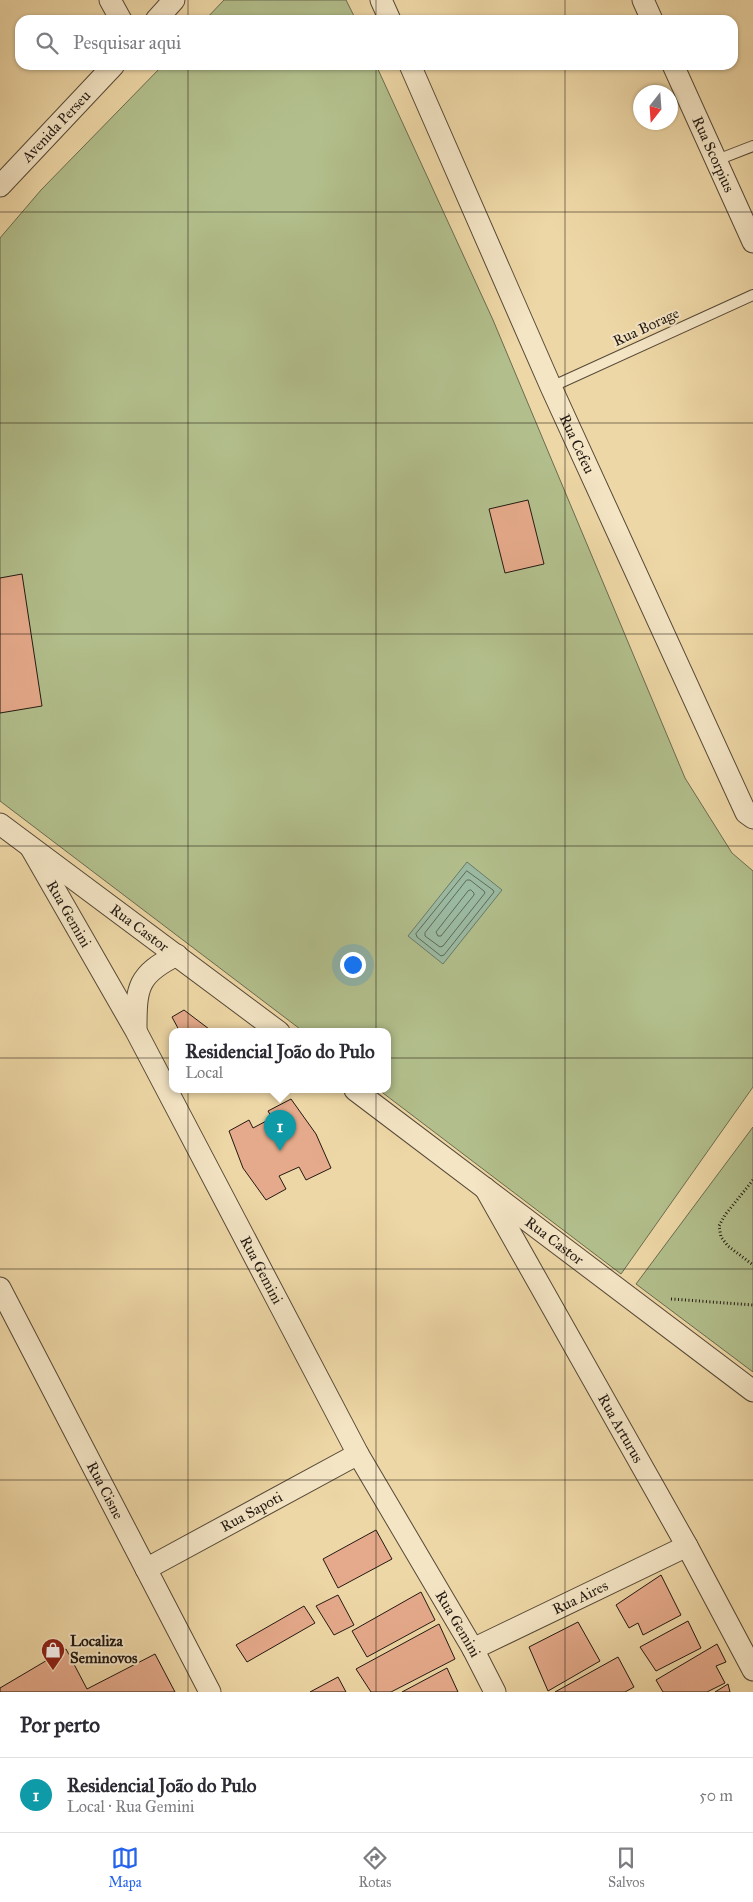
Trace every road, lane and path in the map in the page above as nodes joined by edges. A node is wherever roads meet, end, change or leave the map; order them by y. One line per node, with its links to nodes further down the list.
1 (110, 0): 5 (street)
2 (174, 0): 6 (street)
3 (381, 0): 7 (street)
4 (643, 0): 8 (street)
5 (118, 15)
6 (160, 15)
7 (388, 15)
8 (650, 15)
9 (109, 70): 14 (street, Avenida Perseu)
10 (412, 70): 17 (street, Rua Cefeu)
11 (675, 70): 13 (street, Rua Scorpius)
12 (753, 146): 13 (lane)
13 (717, 160): 15 (street, Rua Scorpius)
14 (0, 186)
15 (753, 242)
16 (753, 295): 17 (lane, Rua Borage)
17 (550, 387): 18 (street, Rua Cefeu)
18 (751, 813)
19 (0, 824): 20 (street, Rua Castor)
20 (32, 848): 21 (street, Rua Castor); 23 (street, Rua Gemini)
21 (177, 955): 22 (street, Rua Castor); 23 (street)
22 (274, 1028)
23 (136, 1031): 32 (street, Rua Gemini)
24 (359, 1093): 26 (street, Rua Castor)
25 (753, 1180): 27 (path)
26 (485, 1188): 31 (street, Rua Castor); 33 (street, Rua Arturus)
27 (753, 1265)
28 (0, 1288): 34 (street, Rua Cisne)
29 (665, 1298): 30 (path)
30 (753, 1305)
31 (753, 1391)
32 (358, 1454): 34 (street, Rua Sapoti); 35 (street, Rua Gemini)
33 (687, 1546): 35 (street, Rua Aires); 36 (street, Rua Arturus)
34 (146, 1569): 37 (street, Rua Cisne)
35 (472, 1649): 38 (street, Rua Gemini)
36 (753, 1670)
37 (210, 1692)
38 (496, 1692)

